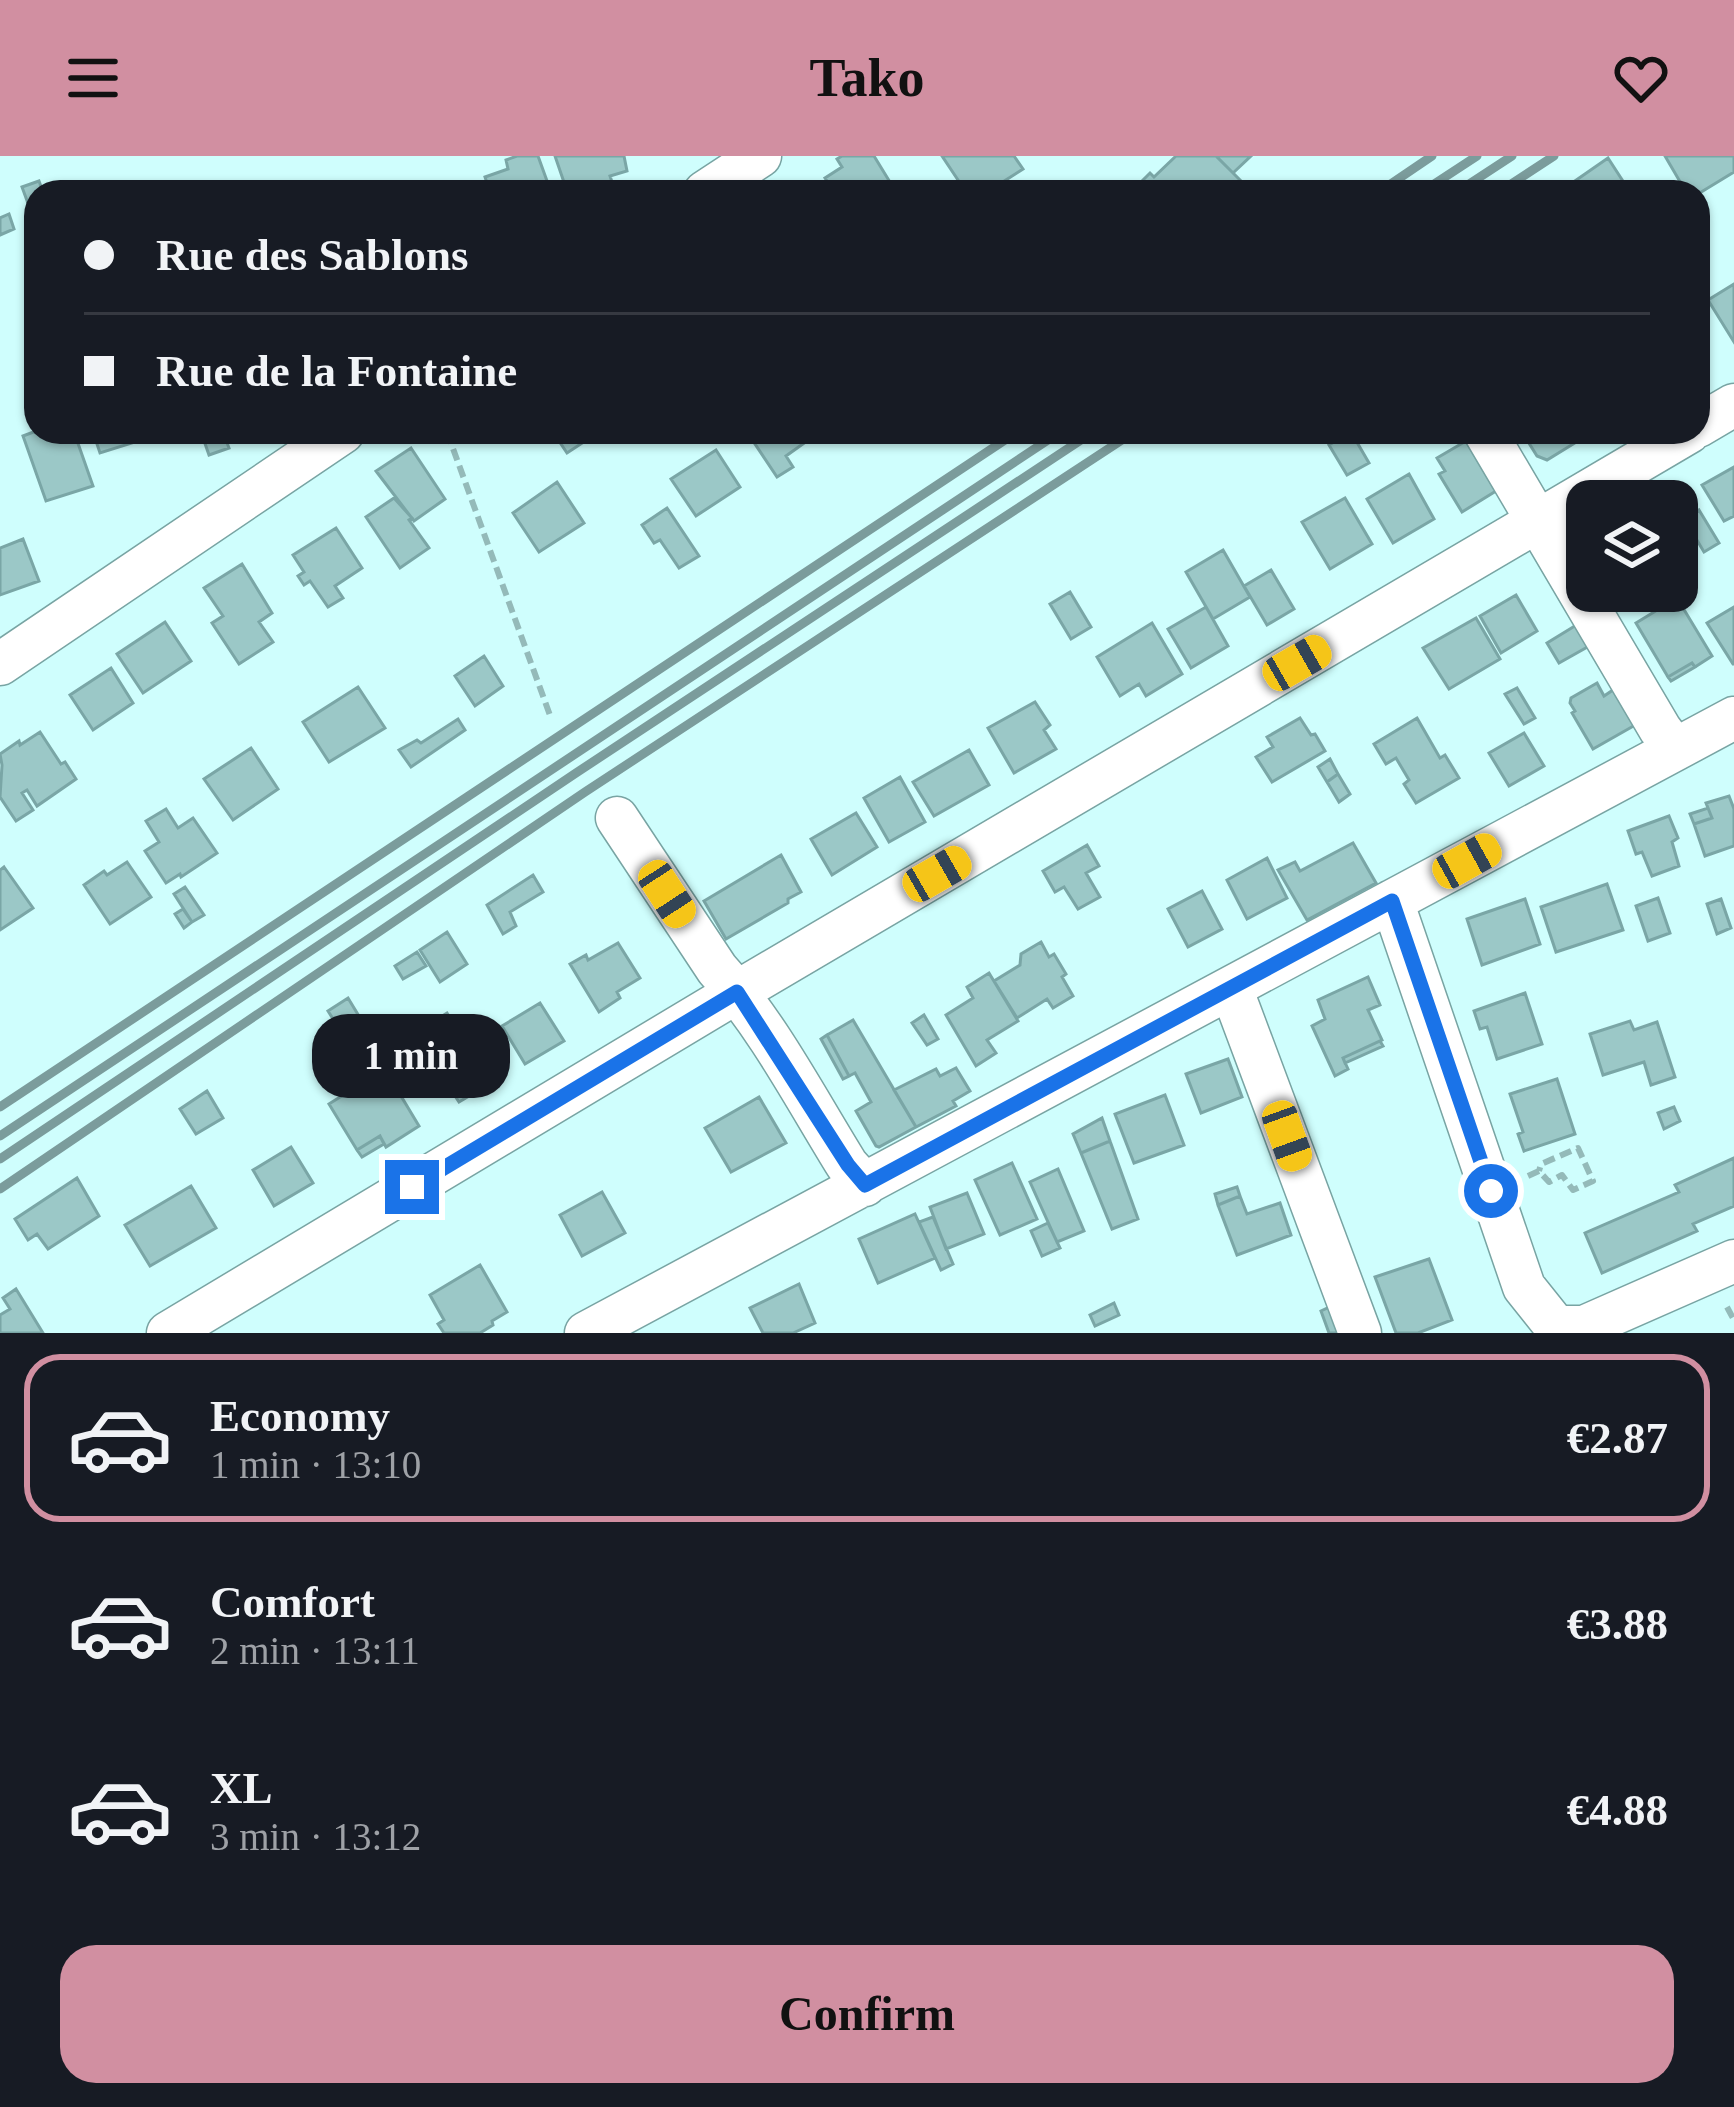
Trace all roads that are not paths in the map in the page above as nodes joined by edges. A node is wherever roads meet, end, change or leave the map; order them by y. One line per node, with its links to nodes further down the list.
1 (760, 156): 2 (street)
2 (723, 180)
3 (326, 444): 7 (street)
4 (1492, 444): 6 (street)
5 (1669, 444): 6 (street)
6 (1536, 523): 9 (street); 13 (street)
7 (0, 664)
8 (1734, 718): 9 (street)
9 (1675, 749): 11 (street)
10 (617, 818): 13 (street)
11 (1392, 901): 12 (street); 15 (street)
12 (1232, 988): 14 (street); 19 (street)
13 (737, 992): 14 (street); 17 (street)
14 (865, 1185): 16 (street)
15 (1734, 1261)
16 (639, 1321): 18 (street)
17 (168, 1333)
18 (586, 1333)
19 (1360, 1333)

